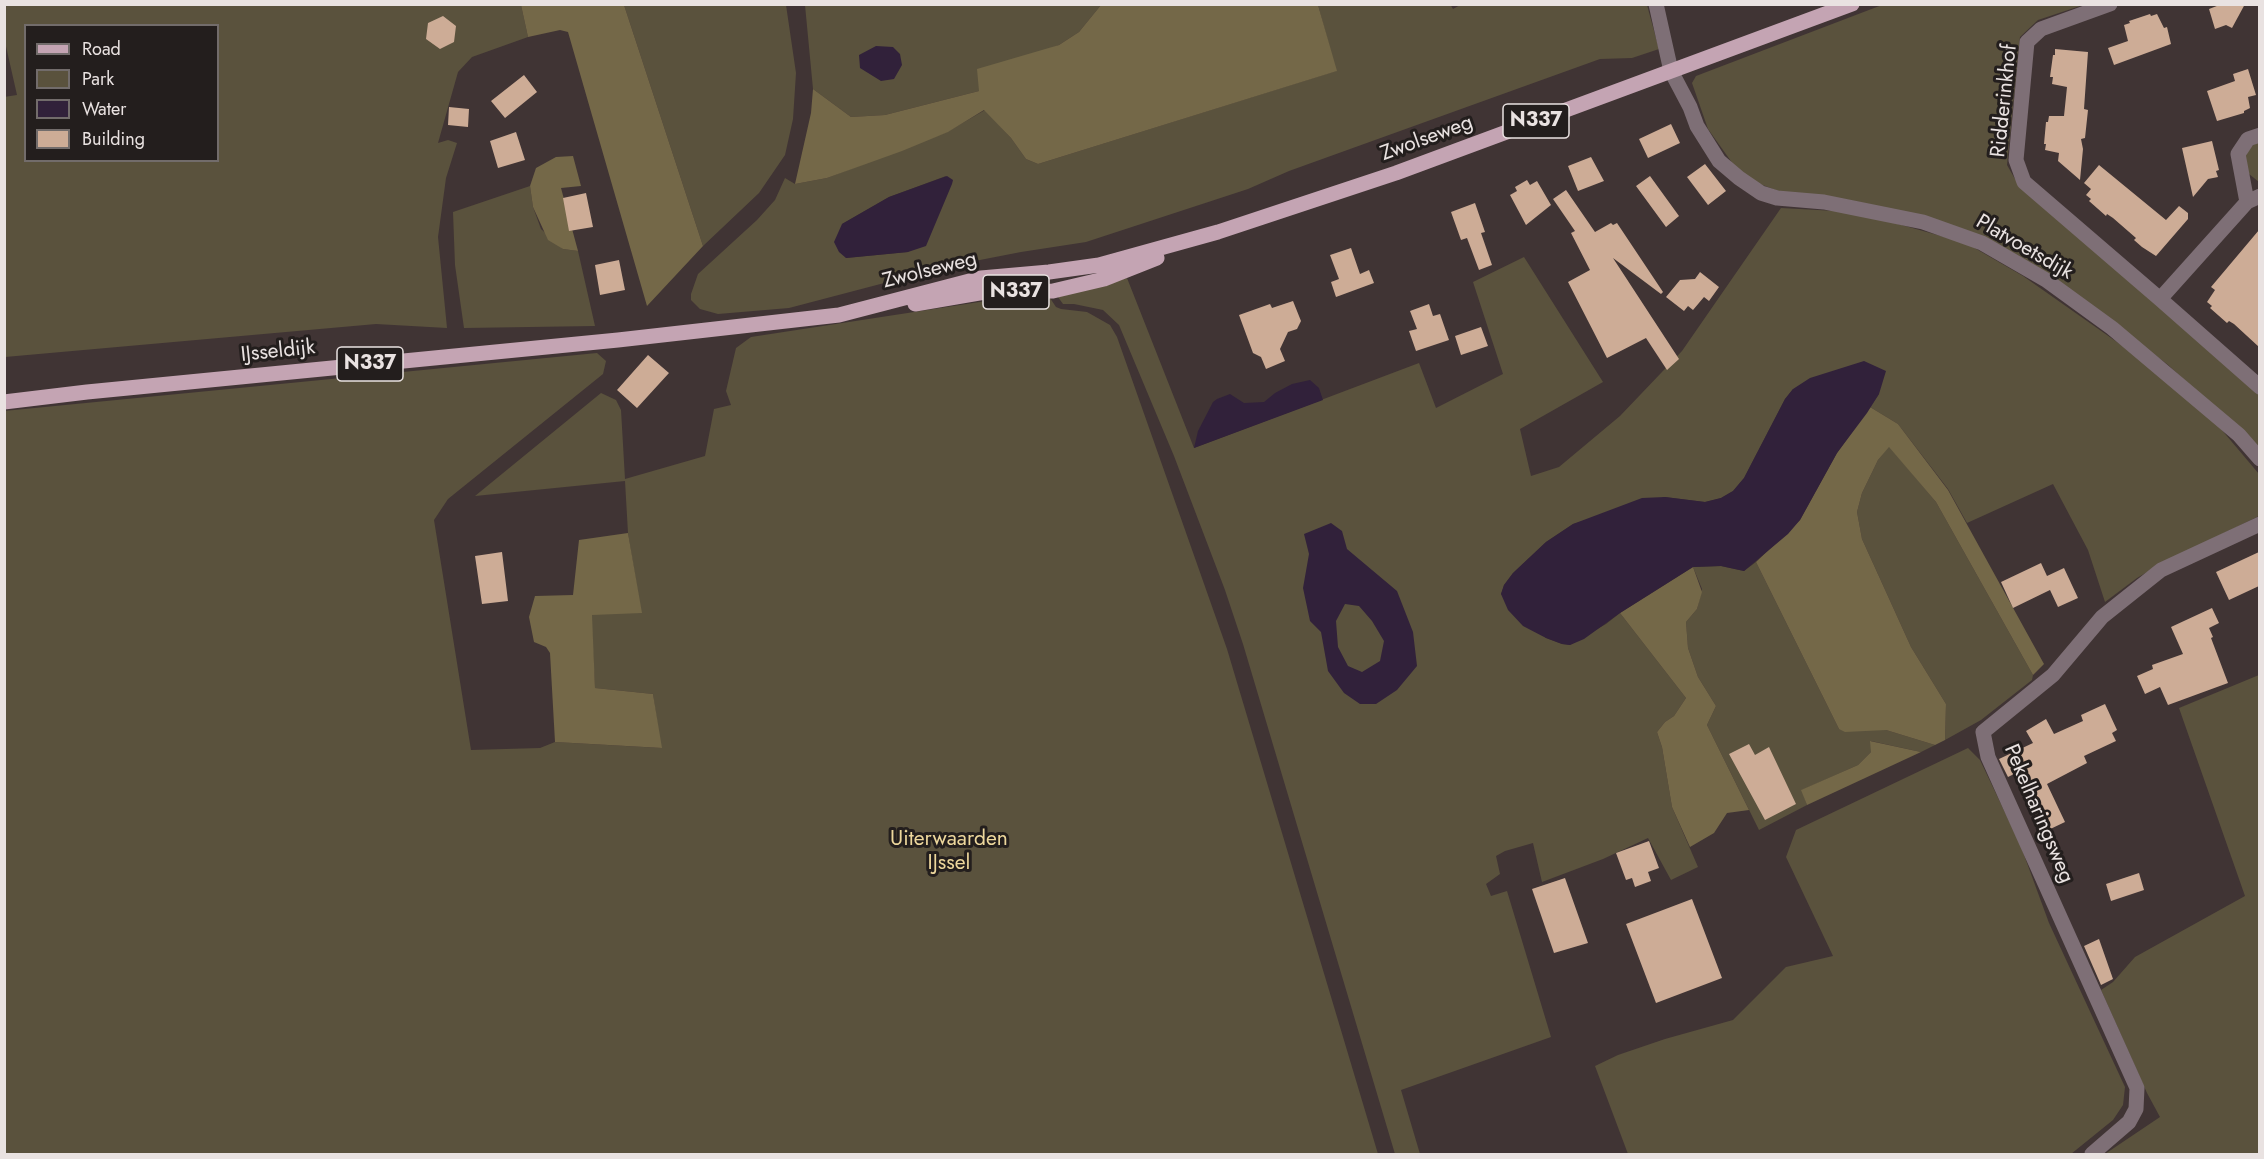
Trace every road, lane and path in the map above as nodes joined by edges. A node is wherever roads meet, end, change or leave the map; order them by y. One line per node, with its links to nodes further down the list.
1 (1656, 4): 4 (street, Platvoetsdijk)
2 (2110, 4): 7 (street, Ridderinkhof)
3 (1846, 5): 4 (main road, Zwolseweg / N337)
4 (1671, 70): 8 (main road, Zwolseweg / N337); 11 (street, Platvoetsdijk)
5 (2259, 135): 6 (street)
6 (2253, 199): 7 (street)
7 (2160, 298): 9 (street, Ridderinkhof)
8 (735, 327): 10 (main road, IJsseldijk / N337)
9 (2259, 387)
10 (4, 402)
11 (2259, 459)
12 (2259, 524): 13 (street, Pekelharingsweg)
13 (2092, 1155)

